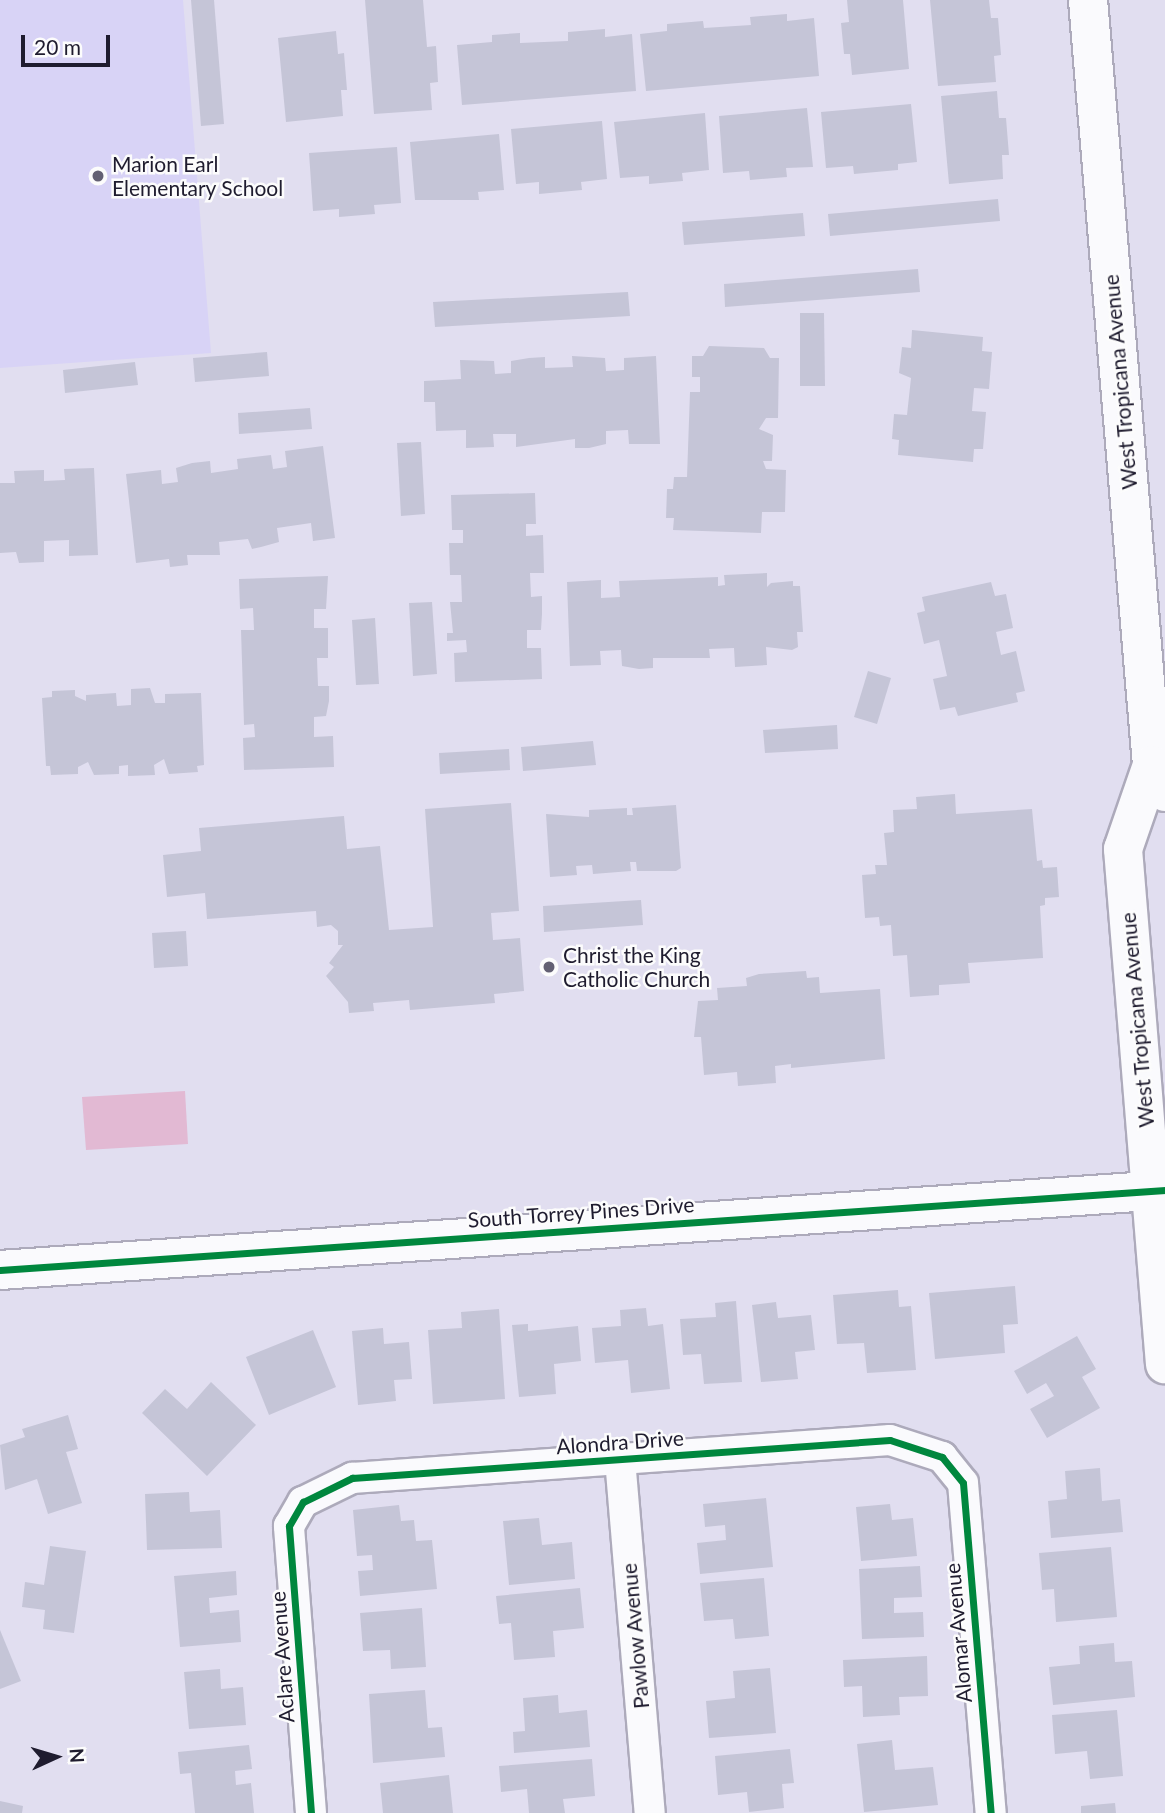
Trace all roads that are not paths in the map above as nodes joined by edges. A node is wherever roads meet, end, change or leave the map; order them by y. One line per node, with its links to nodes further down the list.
1 (1088, 0): 2 (main road, West Tropicana Avenue)
2 (1159, 778): 3 (main road, West Tropicana Avenue)
3 (1158, 1190): 4 (main road, South Torrey Pines Drive); 5 (main road, West Tropicana Avenue)
4 (0, 1270)
5 (1165, 1364)
6 (942, 1457): 7 (street, Alondra Drive); 11 (street, Alomar Avenue)
7 (620, 1460): 8 (street, Alondra Drive); 10 (street, Pawlow Avenue)
8 (303, 1502): 9 (street, Aclare Avenue)
9 (311, 1813)
10 (650, 1813)
11 (990, 1813)

